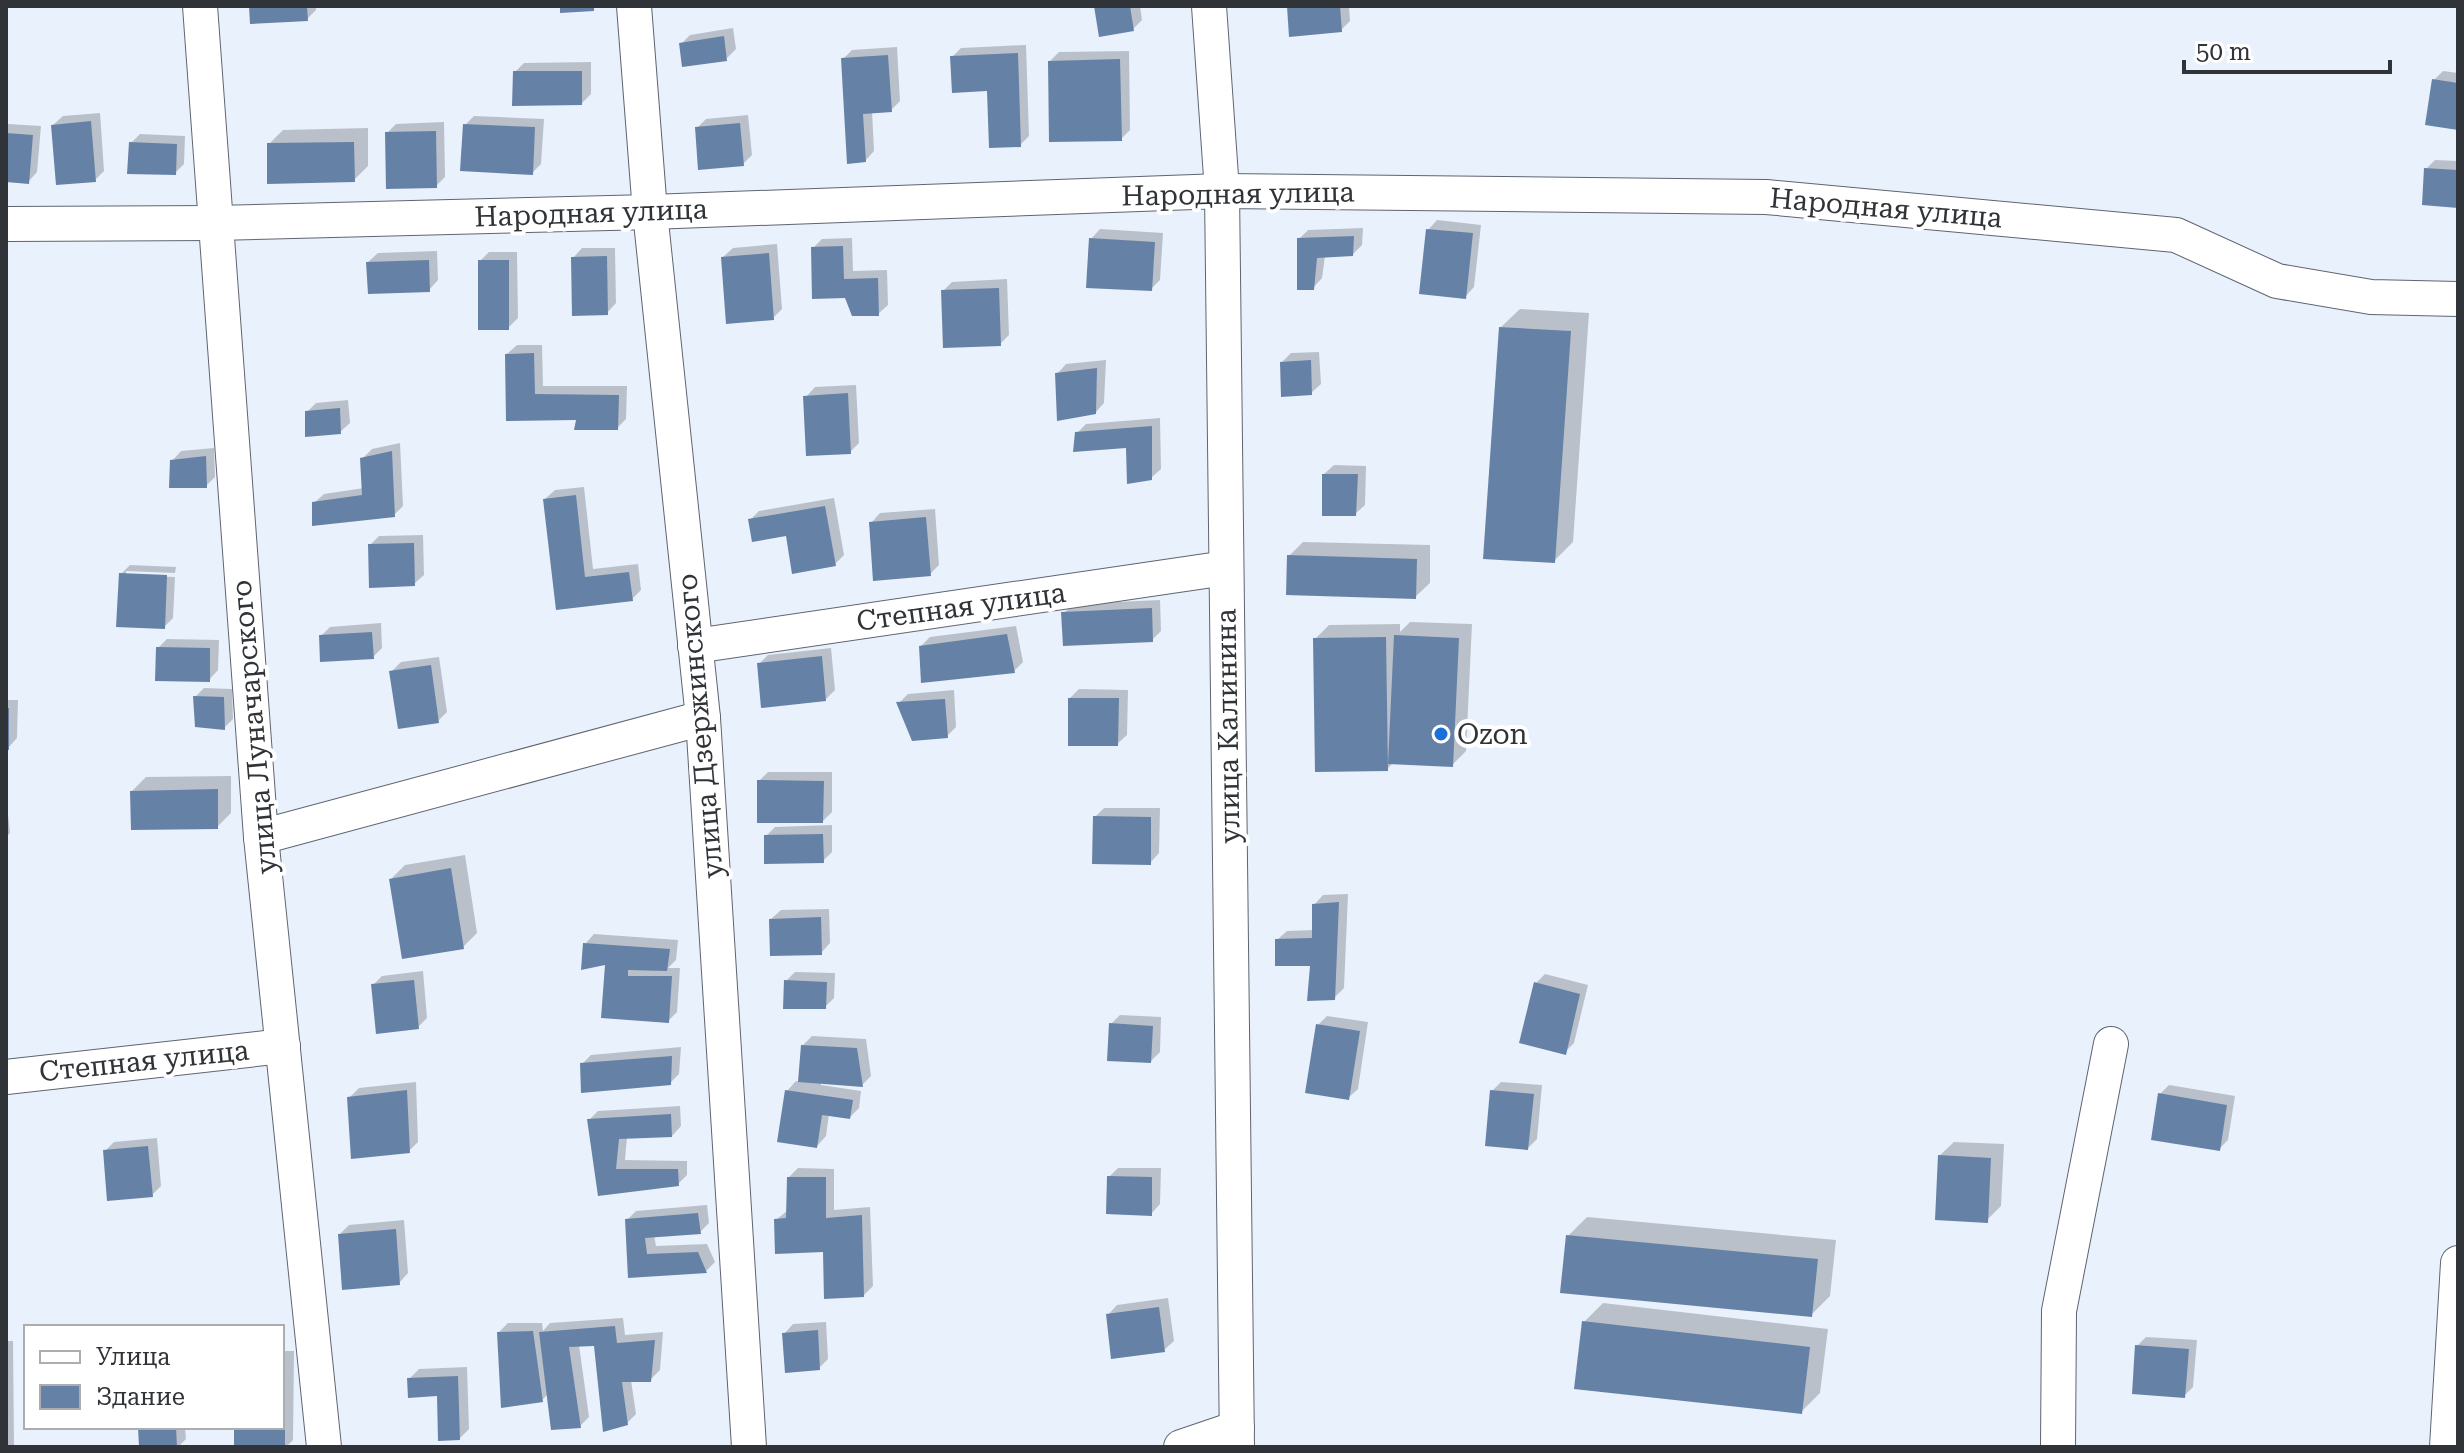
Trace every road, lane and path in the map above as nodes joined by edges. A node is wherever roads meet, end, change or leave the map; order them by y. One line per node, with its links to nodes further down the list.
1 (200, 6): 6 (street, улица Луначарского)
2 (634, 6): 5 (street, улица Дзержинского)
3 (1209, 6): 4 (street, улица Калинина)
4 (1222, 191): 5 (street, Народная улица); 8 (street, Народная улица); 9 (street, улица Калинина)
5 (650, 212): 6 (street, Народная улица); 10 (street, улица Дзержинского)
6 (216, 223): 7 (street, Народная улица); 12 (street, улица Луначарского)
7 (6, 224)
8 (2458, 299)
9 (1226, 568): 10 (street, Степная улица); 17 (street, улица Калинина)
10 (695, 646): 11 (street, улица Дзержинского)
11 (703, 718): 12 (street); 19 (street, улица Дзержинского)
12 (261, 837): 14 (street, улица Луначарского)
13 (2111, 1044): 21 (street)
14 (283, 1046): 15 (street, Степная улица); 18 (street, улица Луначарского)
15 (6, 1077)
16 (2458, 1263): 22 (street)
17 (1237, 1438): 20 (street)
18 (324, 1447)
19 (749, 1447)
20 (1181, 1447)
21 (2058, 1447)
22 (2447, 1447)

